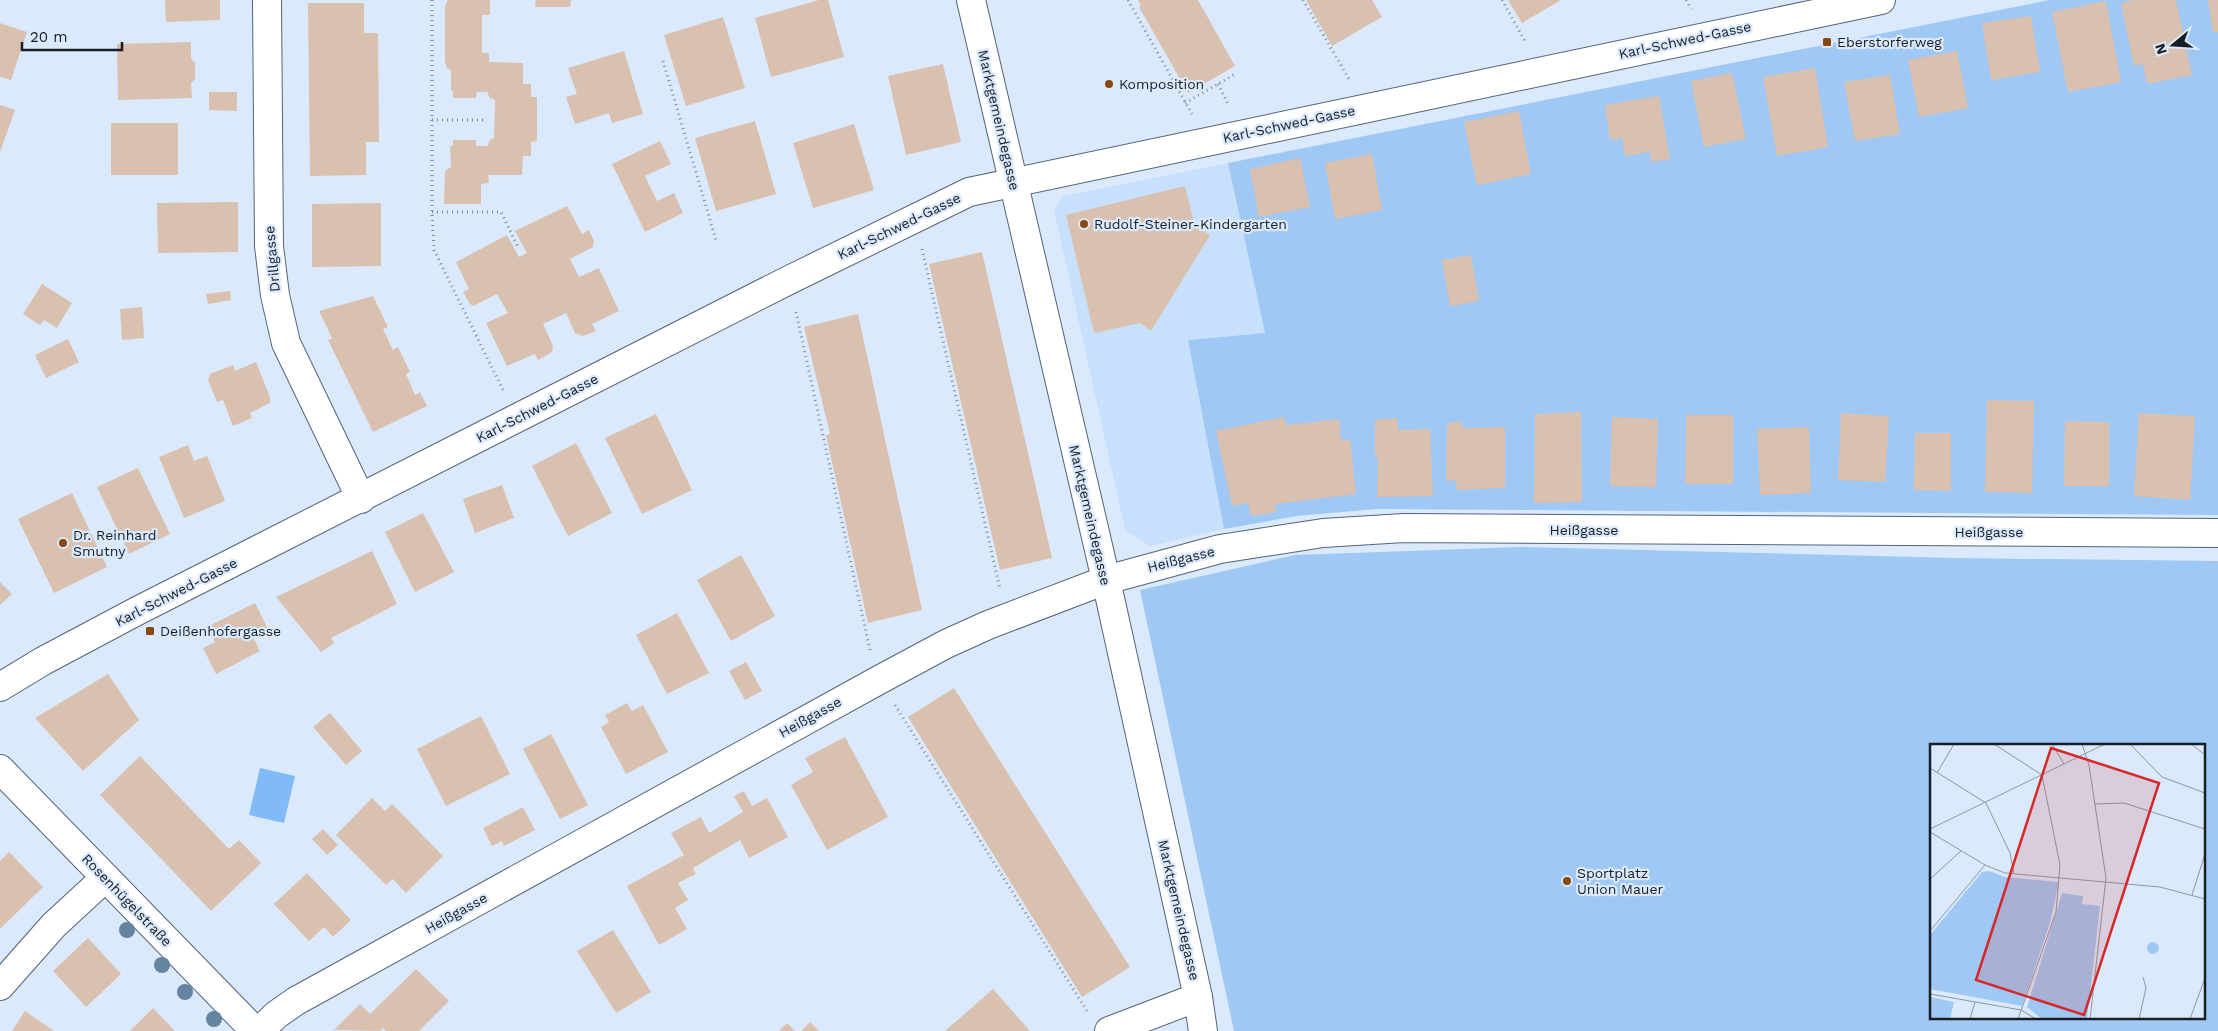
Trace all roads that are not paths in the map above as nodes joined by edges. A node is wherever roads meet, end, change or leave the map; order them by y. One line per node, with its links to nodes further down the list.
1 (267, 0): 5 (street, Drillgasse)
2 (971, 0): 4 (street, Marktgemeindegasse)
3 (1881, 0): 4 (street, Karl-Schwed-Gasse)
4 (1012, 182): 5 (street, Karl-Schwed-Gasse); 7 (street, Marktgemeindegasse)
5 (361, 499): 8 (street, Karl-Schwed-Gasse)
6 (2218, 533): 7 (street, Heißgasse)
7 (1106, 580): 12 (street, Marktgemeindegasse); 15 (street, Heißgasse)
8 (0, 687)
9 (0, 769): 10 (street, Rosenhügelstraße)
10 (105, 878): 11 (street); 14 (street, Rosenhügelstraße)
11 (0, 986)
12 (1198, 997): 13 (street); 16 (street, Marktgemeindegasse)
13 (1099, 1023)
14 (255, 1031)
15 (260, 1031)
16 (1202, 1031)

